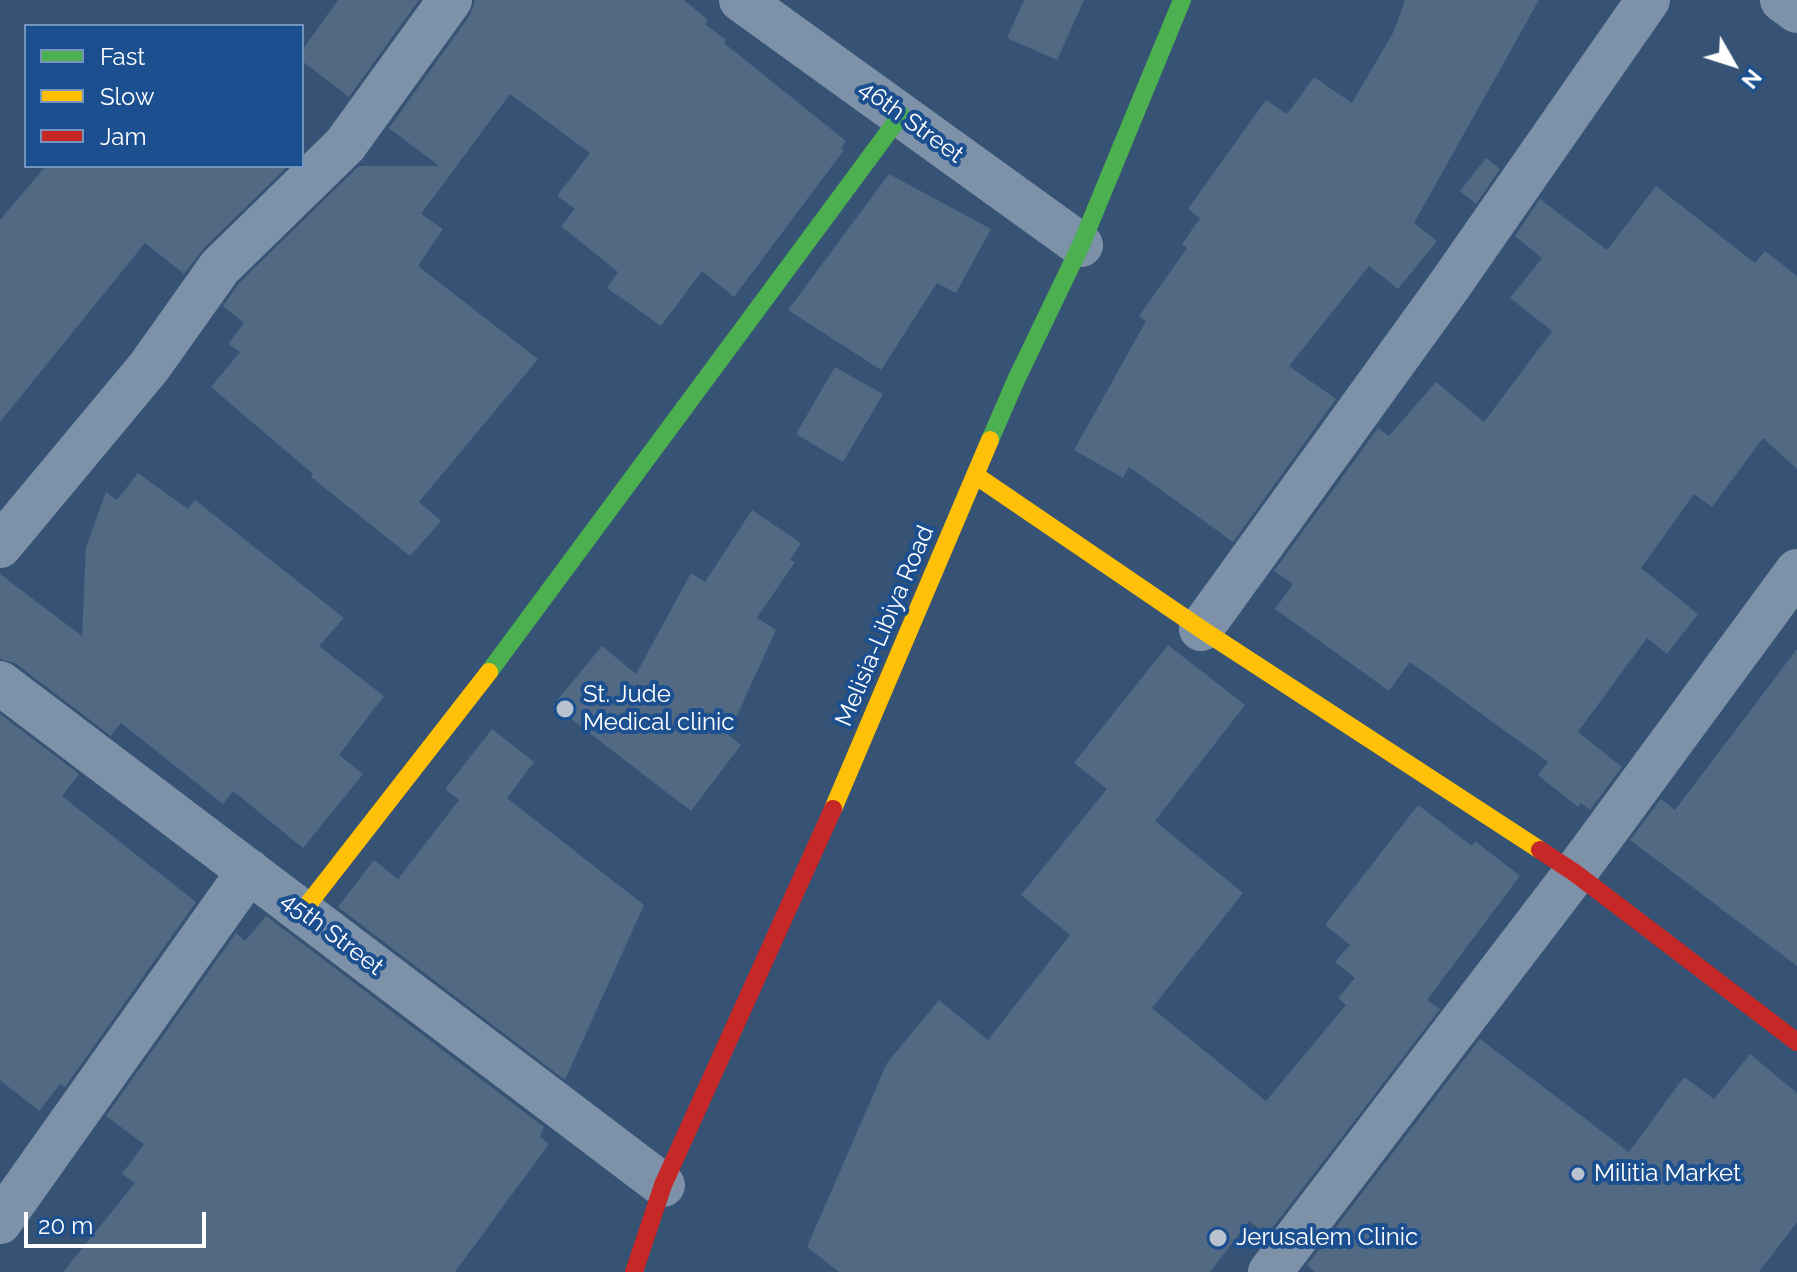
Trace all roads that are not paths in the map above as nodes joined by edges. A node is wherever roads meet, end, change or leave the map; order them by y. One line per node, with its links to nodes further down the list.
1 (450, 0): 10 (street)
2 (741, 0): 7 (street, 46th Street)
3 (1182, 0): 8 (street, Melisia-Libiya Road)
4 (1648, 0): 12 (street)
5 (1782, 0): 6 (street)
6 (1797, 11)
7 (901, 115): 8 (street, 46th Street); 16 (street)
8 (1081, 245): 9 (street, Melisia-Libiya Road)
9 (975, 475): 12 (street); 18 (street, Melisia-Libiya Road)
10 (0, 546)
11 (1797, 571): 15 (street)
12 (1201, 629): 15 (street)
13 (0, 683): 14 (street, 45th Street)
14 (249, 871): 16 (street, 45th Street); 19 (street)
15 (1575, 873): 17 (street); 21 (street)
16 (302, 912): 18 (street, 45th Street)
17 (1797, 1042)
18 (663, 1185): 20 (street, Melisia-Libiya Road)
19 (0, 1222)
20 (634, 1272)
21 (1270, 1272)

